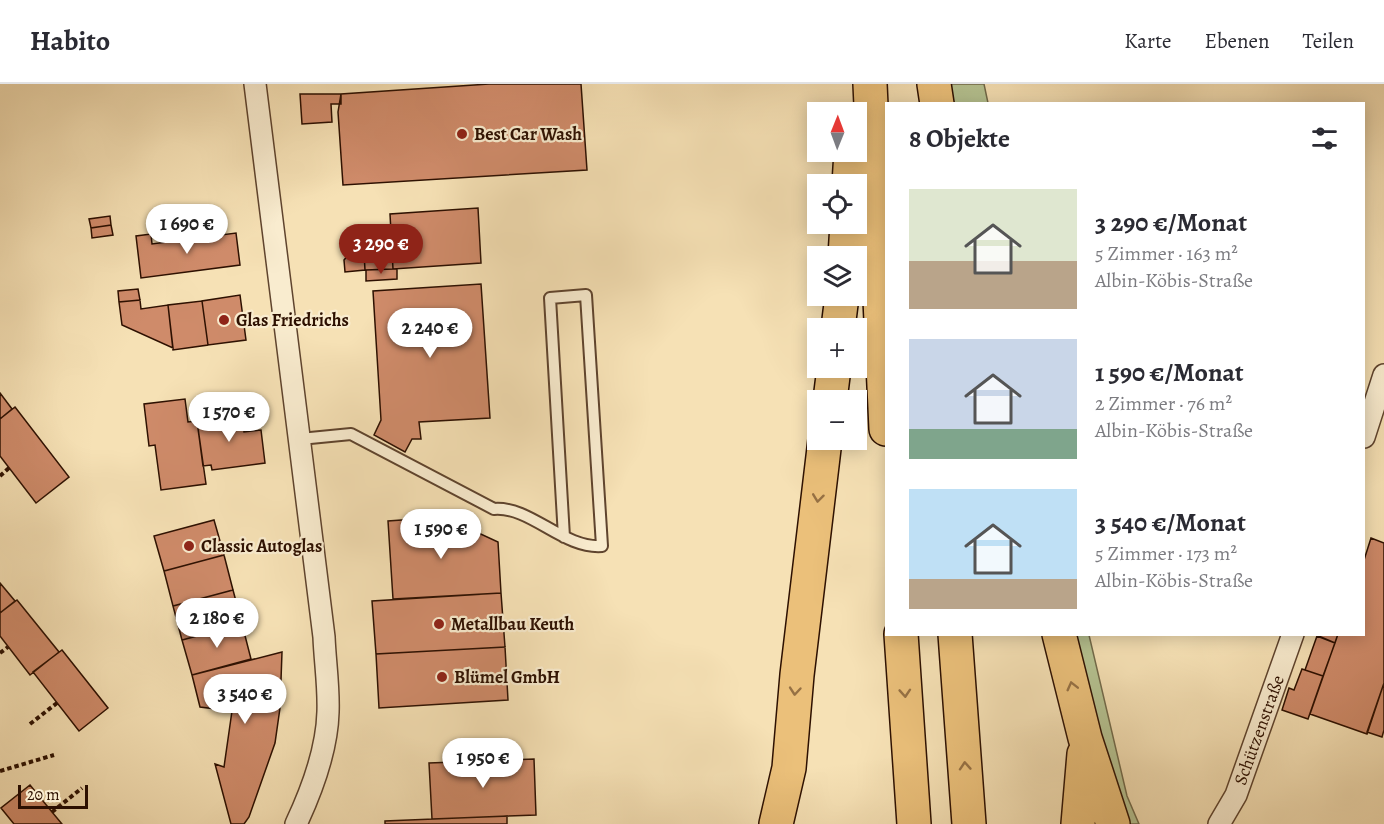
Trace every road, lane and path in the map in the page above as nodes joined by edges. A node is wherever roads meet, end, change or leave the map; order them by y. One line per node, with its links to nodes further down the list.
1 (255, 84): 12 (street)
2 (862, 84): 6 (highway)
3 (870, 84): 10 (highway)
4 (919, 84): 7 (highway)
5 (934, 84): 8 (highway)
6 (858, 102)
7 (920, 102)
8 (937, 102)
9 (1384, 375): 11 (street)
10 (885, 407)
11 (1365, 434)
12 (300, 439): 16 (lane); 31 (street)
13 (824, 450): 27 (highway, one-way to 27)
14 (9, 468): 15 (path)
15 (0, 476)
16 (564, 537): 16 (lane)
17 (901, 636): 34 (highway, one-way to 34)
18 (955, 636): 35 (highway, one-way to 18)
19 (1060, 636): 25 (highway, one-way to 19)
20 (1292, 636): 38 (street, Schützenstraße)
21 (8, 647): 22 (path)
22 (0, 654)
23 (57, 703): 24 (path)
24 (30, 724)
25 (1085, 738): 36 (highway); 37 (highway)
26 (54, 755): 28 (path)
27 (789, 768): 32 (highway); 33 (highway)
28 (0, 771)
29 (81, 788): 30 (path)
30 (52, 812)
31 (296, 824)
32 (776, 824)
33 (795, 824)
34 (914, 824)
35 (969, 824)
36 (1078, 824)
37 (1113, 824)
38 (1220, 824)

